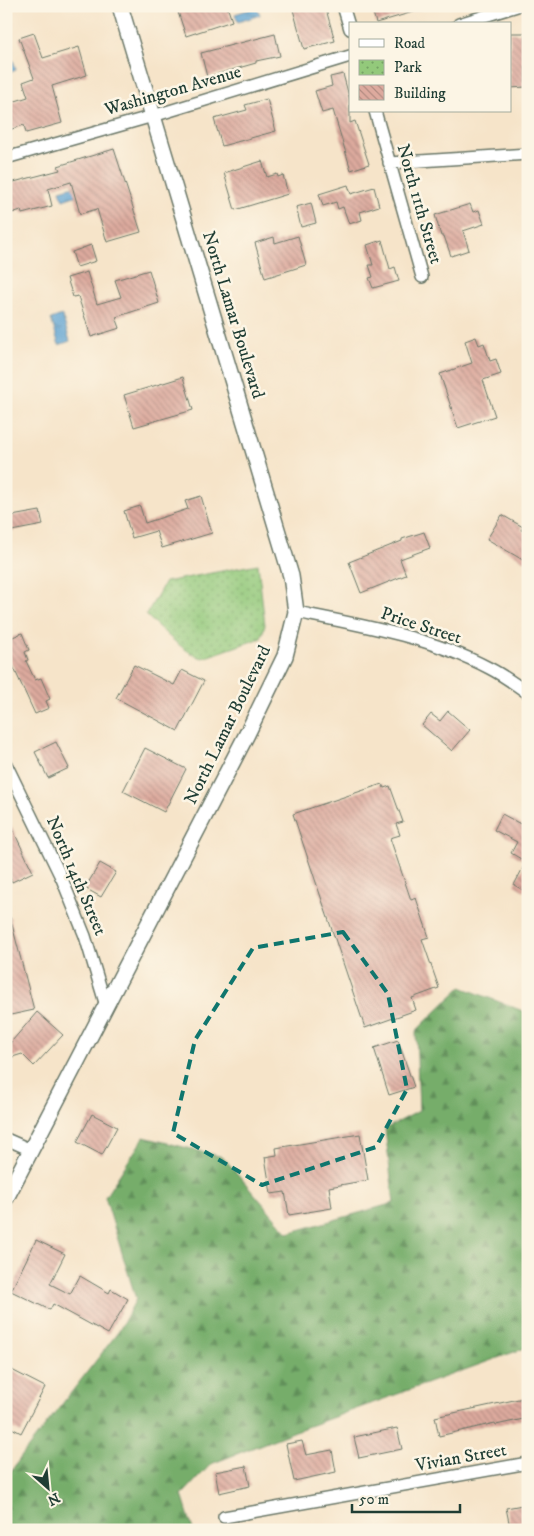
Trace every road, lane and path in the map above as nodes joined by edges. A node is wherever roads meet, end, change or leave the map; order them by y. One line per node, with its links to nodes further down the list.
1 (120, 6): 8 (street, North Lamar Boulevard)
2 (343, 6): 5 (street)
3 (517, 6): 4 (street)
4 (465, 22)
5 (349, 26)
6 (349, 56): 8 (street, Washington Avenue)
7 (374, 112): 11 (street, North 11th Street)
8 (153, 116): 10 (street, Washington Avenue); 13 (street, North Lamar Boulevard)
9 (528, 154): 11 (street)
10 (6, 158)
11 (389, 164): 12 (street, North 11th Street)
12 (422, 277)
13 (296, 612): 14 (street, Price Street); 16 (street, North Lamar Boulevard)
14 (528, 693)
15 (6, 764): 16 (street, North 14th Street)
16 (106, 1006): 18 (street, North Lamar Boulevard)
17 (6, 1140): 18 (street)
18 (31, 1150): 19 (street, North Lamar Boulevard)
19 (6, 1198)
20 (528, 1464): 21 (street, Vivian Street)
21 (224, 1517)

